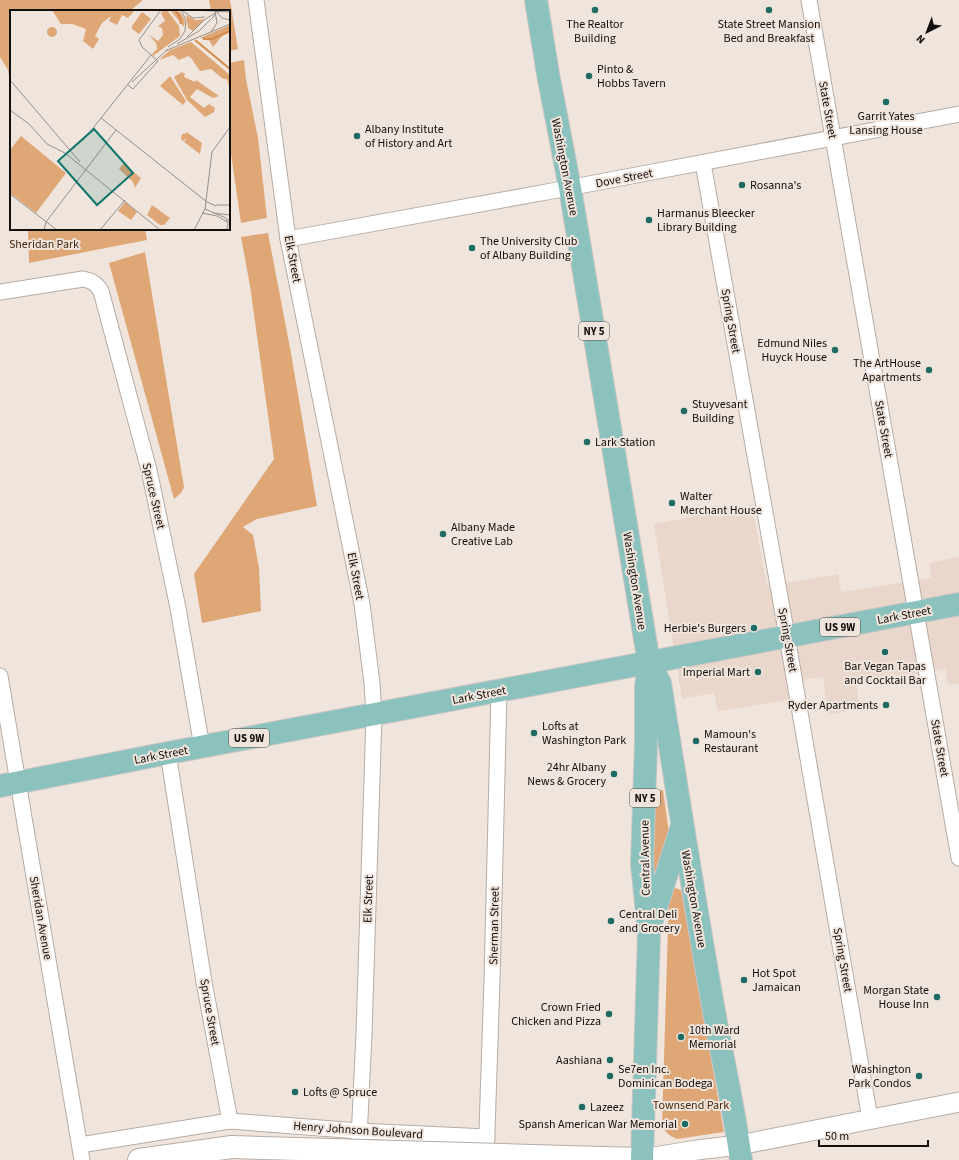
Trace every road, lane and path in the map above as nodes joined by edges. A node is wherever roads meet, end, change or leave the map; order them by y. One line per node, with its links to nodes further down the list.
1 (256, 0): 8 (street, Elk Street)
2 (536, 0): 7 (main road, Washington Avenue / NY 5)
3 (809, 0): 5 (street, State Street)
4 (959, 114): 5 (street, Dove Street)
5 (833, 138): 6 (street, Dove Street); 11 (street, State Street)
6 (703, 163): 7 (street, Dove Street); 12 (street, Spring Street)
7 (570, 188): 8 (street, Dove Street); 13 (main road, Washington Avenue / NY 5)
8 (288, 239): 16 (street, Elk Street)
9 (0, 292): 17 (street, Spruce Street)
10 (959, 604): 11 (main road, Lark Street / US 9W)
11 (916, 612): 12 (main road, Lark Street / US 9W); 21 (street, State Street)
12 (787, 637): 13 (main road, Lark Street / US 9W); 24 (street, Spring Street)
13 (649, 663): 15 (main road, Lark Street / US 9W); 20 (main road, Washington Avenue / NY 5); 22 (main road, Central Avenue / NY 5)
14 (0, 676): 19 (street, Sheridan Avenue)
15 (499, 691): 16 (main road, Lark Street / US 9W); 27 (street, Sherman Street)
16 (374, 715): 17 (main road, Lark Street / US 9W); 26 (street, Elk Street)
17 (202, 747): 18 (main road, Lark Street / US 9W)
18 (168, 753): 19 (main road, Lark Street / US 9W); 25 (street, Spruce Street)
19 (9, 785): 28 (street, Sheridan Avenue)
20 (682, 826): 22 (main road, Central Avenue / NY 5); 29 (main road, Washington Avenue)
21 (959, 858)
22 (648, 933): 30 (main road, Central Avenue / NY 5)
23 (959, 1102): 24 (street, Henry Johnson Boulevard)
24 (870, 1119): 29 (street, Henry Johnson Boulevard)
25 (230, 1121): 26 (street, Henry Johnson Boulevard); 28 (street)
26 (359, 1131): 27 (street, Henry Johnson Boulevard); 34 (street, Elk Street)
27 (487, 1137): 36 (street, Sherman Street)
28 (80, 1145): 31 (street, Sheridan Avenue)
29 (740, 1152): 30 (street, Henry Johnson Boulevard)
30 (642, 1159): 32 (main road, Henry Johnson Boulevard, bridge)
31 (82, 1160)
32 (139, 1160)
33 (342, 1160): 34 (street)
34 (358, 1160): 35 (street)
35 (362, 1160)
36 (486, 1160)

